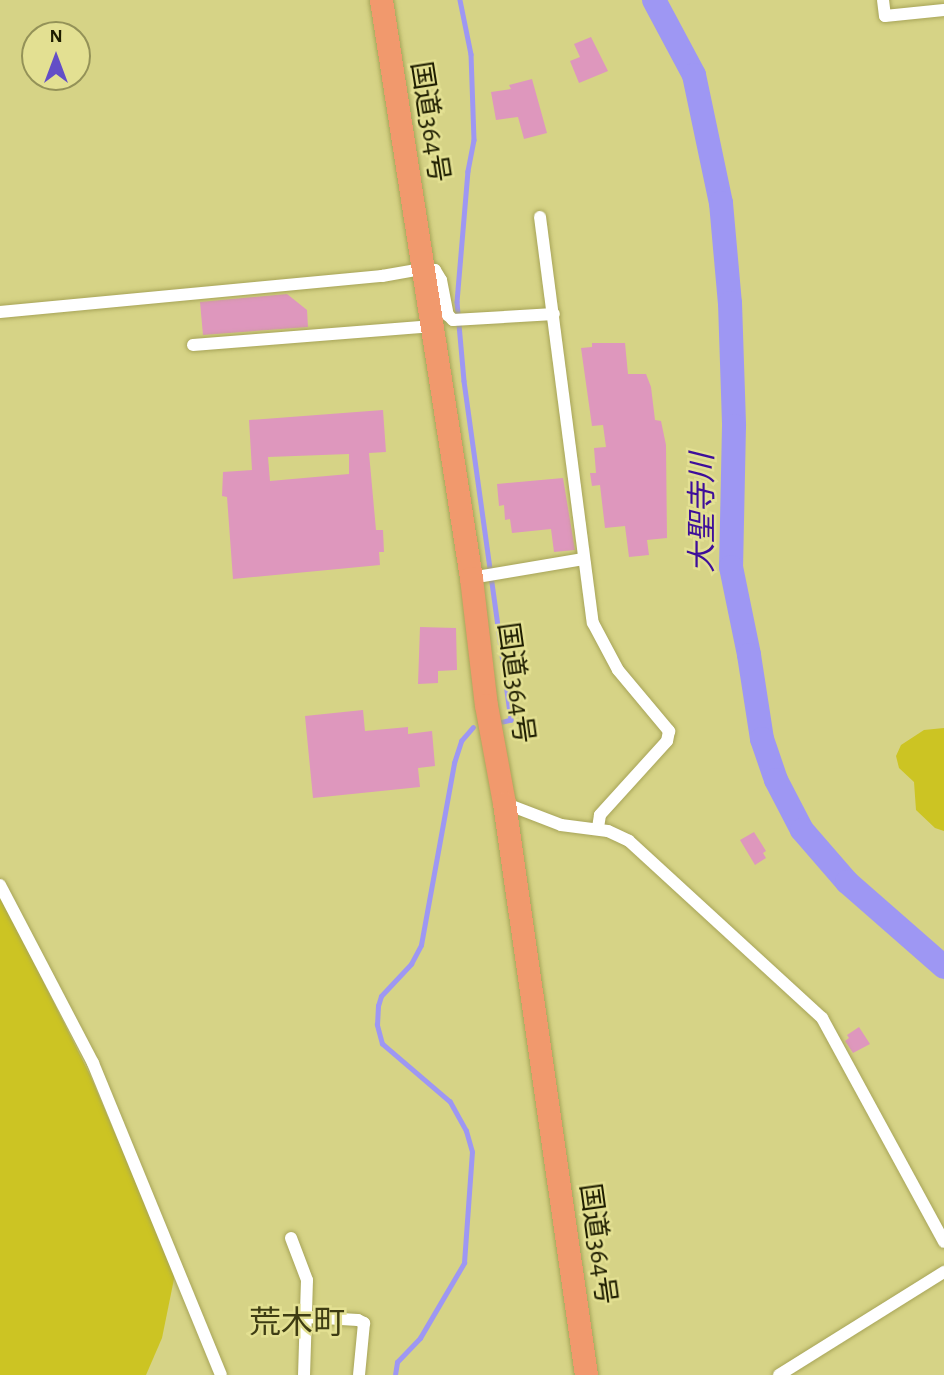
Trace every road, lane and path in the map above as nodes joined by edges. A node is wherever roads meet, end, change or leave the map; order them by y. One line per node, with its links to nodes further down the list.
1 (381, 0): 5 (highway, 国道364号)
2 (883, 0): 3 (street)
3 (944, 10)
4 (540, 216): 7 (street)
5 (422, 269): 6 (street); 7 (street); 8 (highway, 国道364号)
6 (0, 312)
7 (554, 314): 10 (street)
8 (433, 326): 9 (street); 11 (highway, 国道364号)
9 (193, 345)
10 (583, 559): 11 (street); 13 (street)
11 (471, 578): 12 (highway, 国道364号)
12 (504, 803): 13 (street); 22 (highway, 国道364号)
13 (598, 828): 16 (street)
14 (0, 885): 19 (street)
15 (292, 1238): 18 (street)
16 (944, 1242)
17 (944, 1272): 23 (street)
18 (306, 1317): 20 (street); 21 (street)
19 (221, 1375)
20 (304, 1375)
21 (359, 1375)
22 (586, 1375)
23 (779, 1375)

